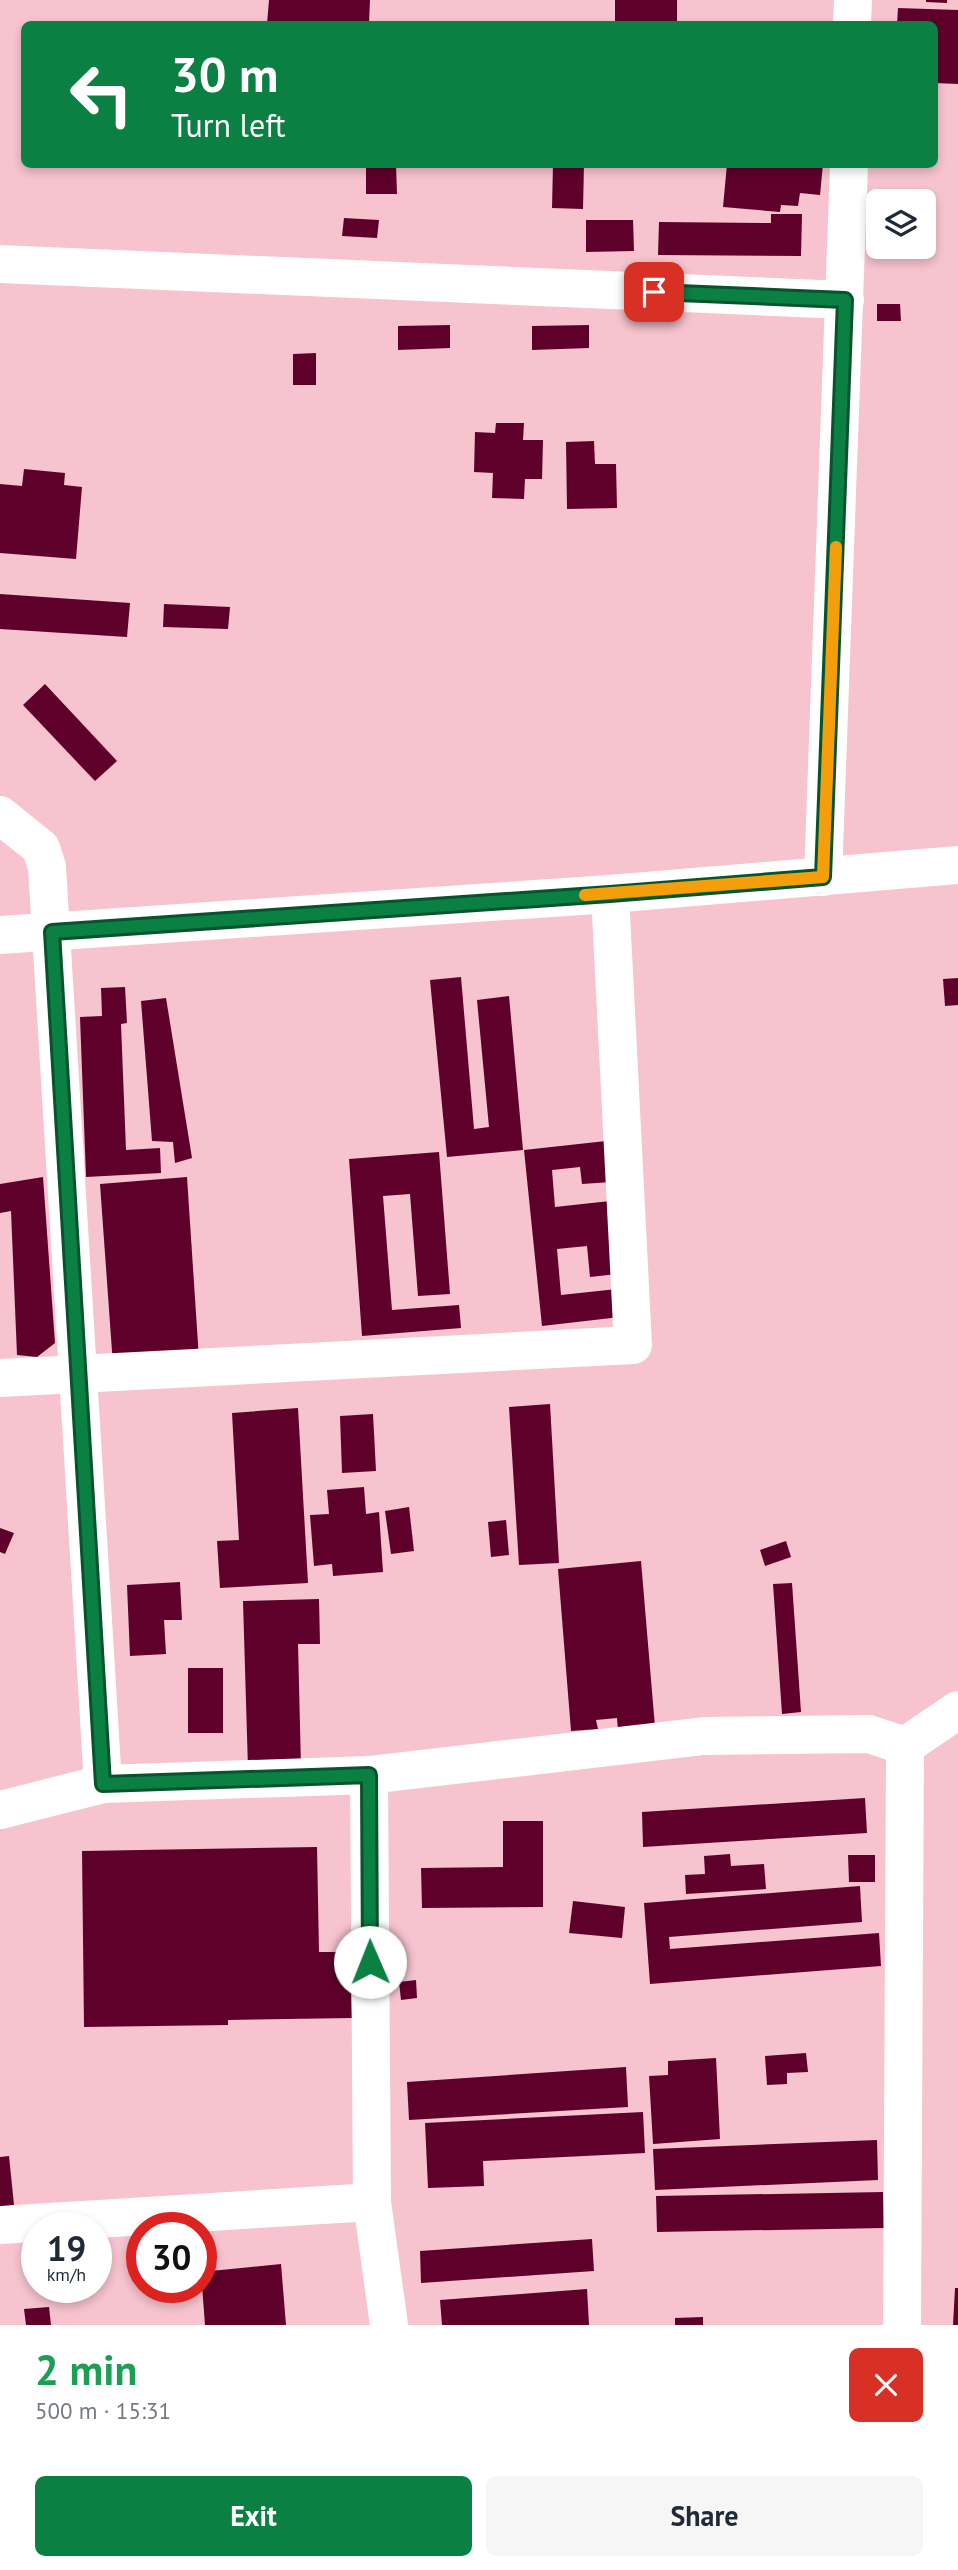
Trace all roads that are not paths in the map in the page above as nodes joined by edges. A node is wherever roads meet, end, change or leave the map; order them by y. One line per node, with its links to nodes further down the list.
1 (853, 0): 2 (street)
2 (852, 21)
3 (849, 168): 5 (street)
4 (0, 264): 5 (street)
5 (845, 300): 8 (street)
6 (0, 815): 10 (street)
7 (958, 865): 8 (street)
8 (823, 877): 9 (street)
9 (610, 894): 10 (street); 12 (street)
10 (52, 932): 11 (street); 12 (street)
11 (0, 935)
12 (79, 1374): 13 (street); 17 (street)
13 (0, 1378)
14 (958, 1710): 15 (street)
15 (905, 1746): 16 (street); 22 (street)
16 (369, 1775): 17 (street); 19 (street)
17 (103, 1784): 18 (street)
18 (0, 1810)
19 (372, 2202): 20 (street); 21 (street)
20 (0, 2225)
21 (389, 2325)
22 (902, 2325)

